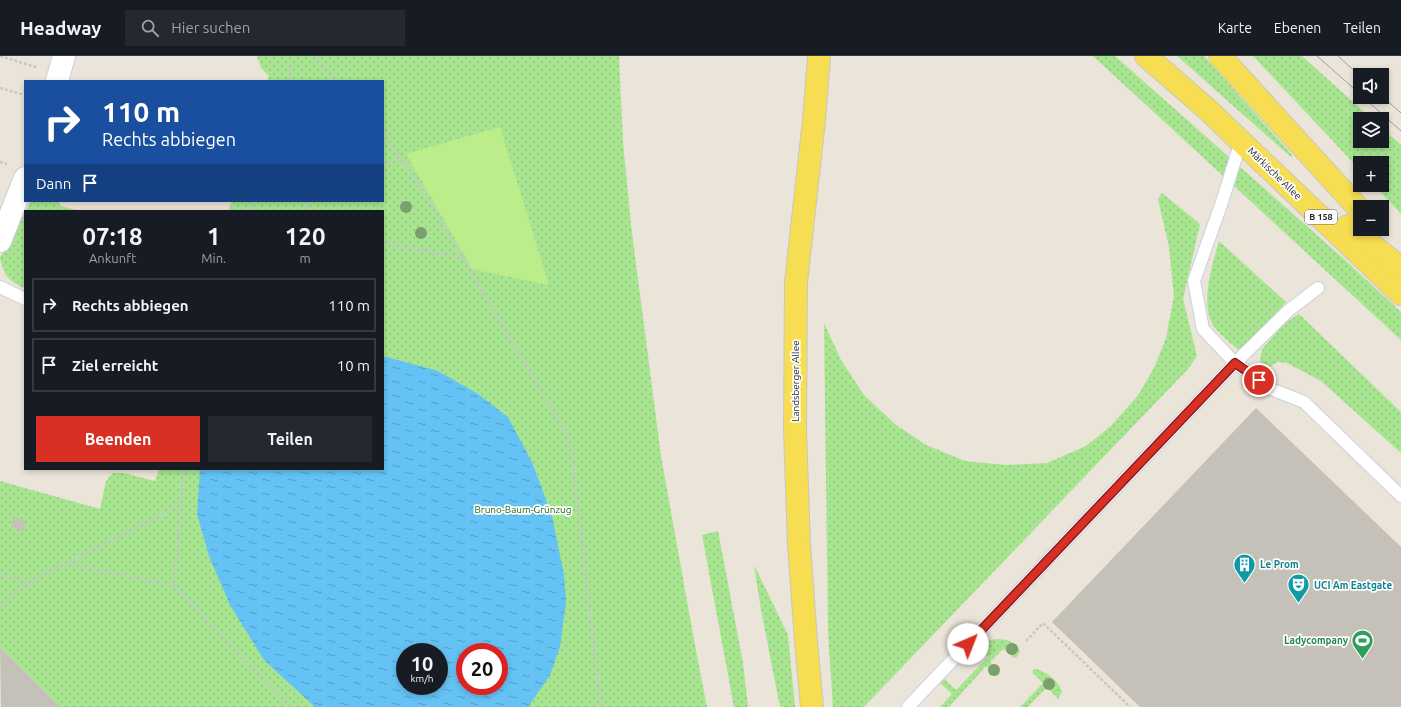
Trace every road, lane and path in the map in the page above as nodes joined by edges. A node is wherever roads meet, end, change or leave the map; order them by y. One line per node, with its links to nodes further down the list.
1 (0, 56): 7 (path)
2 (294, 56): 8 (path)
3 (314, 56): 9 (path)
4 (819, 56): 40 (main road, Landsberger Allee)
5 (1146, 56): 13 (main road, Märkische Allee / B 158)
6 (1220, 56): 17 (main road)
7 (60, 70)
8 (287, 80)
9 (338, 80)
10 (0, 88): 11 (path)
11 (24, 95)
12 (384, 132): 14 (path)
13 (1241, 141): 23 (main road); 26 (main road, Märkische Allee / B 158); 28 (lane)
14 (401, 158): 15 (path); 22 (path)
15 (384, 164)
16 (24, 181): 19 (street)
17 (1353, 202)
18 (1383, 236): 21 (main road)
19 (0, 242)
20 (384, 242): 22 (path)
21 (1401, 255)
22 (462, 259): 39 (path)
23 (1401, 268)
24 (0, 287): 27 (lane)
25 (1318, 288): 28 (lane)
26 (1401, 294)
27 (24, 299)
28 (1235, 363): 30 (lane); 41 (lane)
29 (184, 470): 31 (path)
30 (1401, 496)
31 (181, 504): 32 (path); 35 (path)
32 (67, 563): 34 (path); 35 (path)
33 (0, 575): 34 (path)
34 (28, 582): 36 (path)
35 (174, 586): 38 (path)
36 (0, 608)
37 (1026, 641): 42 (path)
38 (292, 707)
39 (601, 707)
40 (812, 707)
41 (908, 707)
42 (1130, 707)

